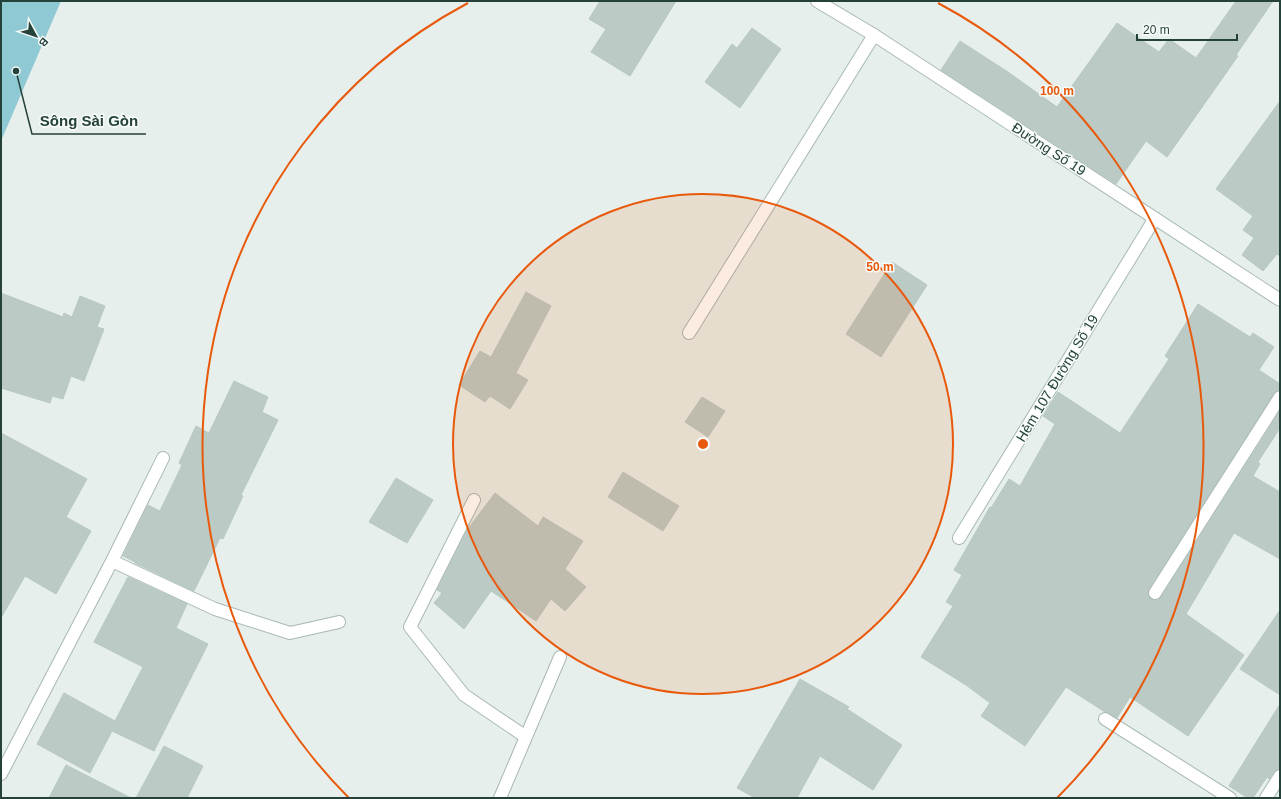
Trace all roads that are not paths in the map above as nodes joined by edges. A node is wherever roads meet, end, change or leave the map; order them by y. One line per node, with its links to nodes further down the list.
1 (817, 1): 2 (street, Đường Số 19)
2 (874, 35): 3 (street, Đường Số 19); 5 (street)
3 (1155, 218): 4 (street, Đường Số 19); 9 (street, Hẻm 107 Đường Số 19)
4 (1278, 295)
5 (689, 333)
6 (1280, 397): 11 (street)
7 (163, 458): 10 (street)
8 (474, 500): 15 (street)
9 (959, 538)
10 (112, 561): 12 (street); 16 (street)
11 (1156, 593)
12 (339, 622)
13 (560, 657): 15 (street)
14 (1105, 719): 19 (street)
15 (526, 737): 18 (street)
16 (1, 774)
17 (1280, 776): 20 (street)
18 (500, 798)
19 (1230, 798)
20 (1266, 798)

